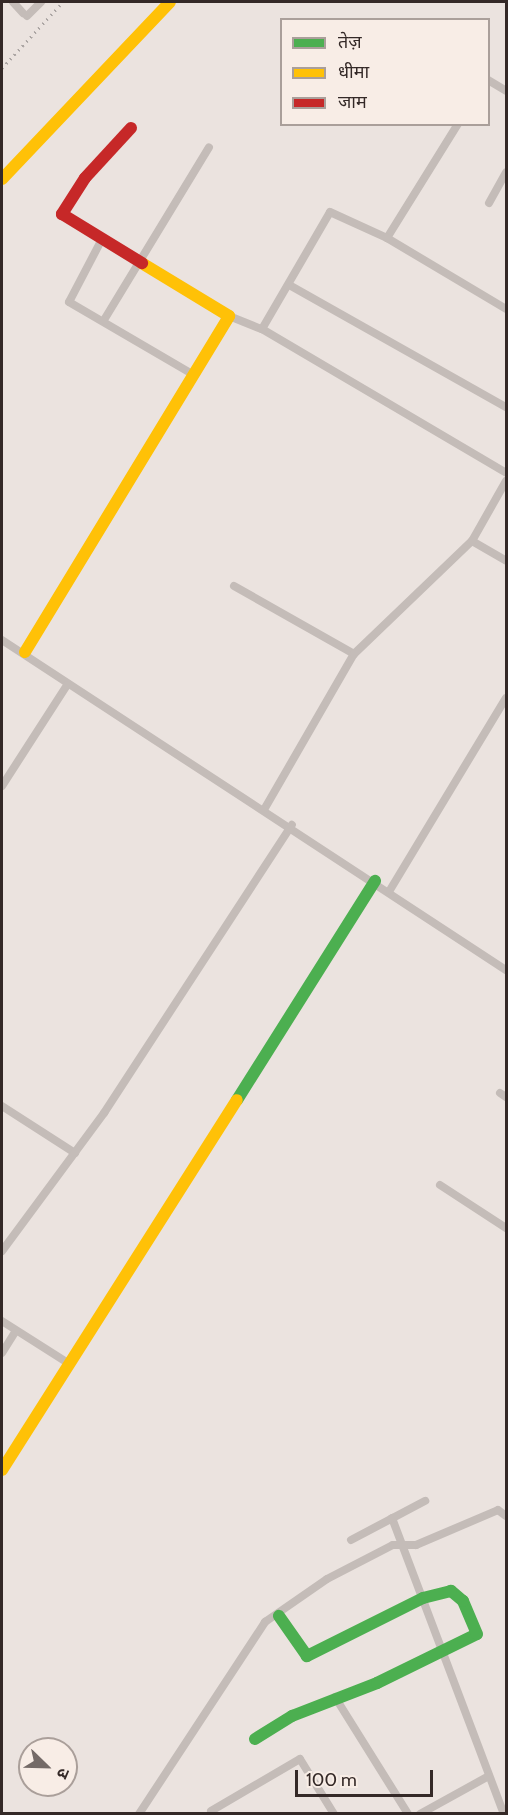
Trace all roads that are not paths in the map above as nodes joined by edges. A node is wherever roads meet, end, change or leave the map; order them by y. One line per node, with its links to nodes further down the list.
1 (13, 2): 2 (street)
2 (41, 2)
3 (170, 2): 10 (street)
4 (490, 81): 5 (street)
5 (507, 92)
6 (457, 126): 12 (street)
7 (131, 128): 13 (street)
8 (209, 147): 14 (street)
9 (507, 172): 11 (street)
10 (2, 179)
11 (489, 202)
12 (387, 238): 15 (street); 16 (street)
13 (102, 239): 14 (street); 18 (street)
14 (141, 260): 17 (street); 18 (street)
15 (291, 286): 19 (street); 21 (street)
16 (507, 309)
17 (229, 316): 19 (street); 20 (street)
18 (104, 320): 20 (street)
19 (262, 329): 22 (street)
20 (192, 374): 28 (street)
21 (507, 407)
22 (507, 473)
23 (507, 482): 24 (street)
24 (472, 541): 25 (street); 29 (street)
25 (507, 561)
26 (234, 586): 29 (street)
27 (2, 639): 28 (street)
28 (25, 652): 30 (street)
29 (354, 654): 33 (street)
30 (67, 685): 32 (street); 33 (street)
31 (507, 698): 36 (street)
32 (2, 786)
33 (265, 808): 34 (street)
34 (292, 825): 35 (street); 39 (street)
35 (375, 881): 36 (street); 46 (street)
36 (390, 890): 37 (street)
37 (507, 970)
38 (2, 1106): 39 (street)
39 (75, 1153): 42 (street)
40 (440, 1185): 41 (street)
41 (507, 1228)
42 (2, 1251)
43 (2, 1320): 44 (street)
44 (16, 1331): 45 (street); 46 (street)
45 (2, 1353)
46 (68, 1363): 47 (street)
47 (2, 1470)
48 (425, 1501): 50 (street)
49 (507, 1515): 52 (street)
50 (392, 1518): 51 (street); 52 (street)
51 (351, 1540)
52 (404, 1544): 53 (street); 54 (street)
53 (423, 1598): 54 (street); 55 (street); 55 (street)
54 (279, 1616): 60 (street)
55 (443, 1653): 56 (street); 58 (street)
56 (335, 1697): 57 (street); 62 (street)
57 (255, 1739)
58 (487, 1777): 63 (street); 64 (street)
59 (211, 1811): 61 (street)
60 (139, 1814)
61 (334, 1814)
62 (408, 1814)
63 (420, 1814)
64 (504, 1814)

